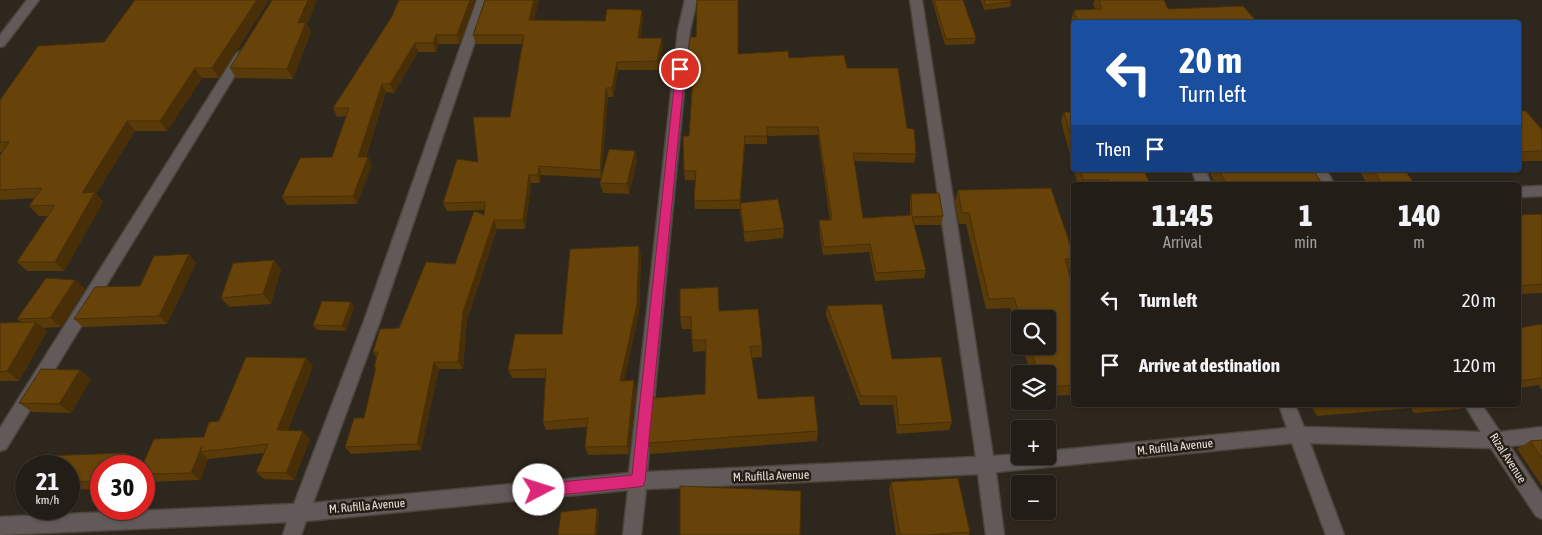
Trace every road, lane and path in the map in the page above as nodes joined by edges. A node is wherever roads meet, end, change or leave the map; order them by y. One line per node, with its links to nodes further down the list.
1 (33, 0): 5 (street)
2 (483, 0): 18 (street)
3 (690, 0): 16 (street)
4 (916, 0): 15 (street)
5 (2, 37)
6 (250, 41): 14 (street)
7 (1542, 191): 8 (street)
8 (1521, 192)
9 (1287, 407): 12 (street)
10 (1474, 407): 13 (street, Rizal Avenue)
11 (1542, 434): 13 (street, M. Rufilla Avenue)
12 (1298, 435): 13 (street, M. Rufilla Avenue); 15 (street, M. Rufilla Avenue); 23 (street)
13 (1497, 440): 17 (street, Rizal Avenue)
14 (0, 444)
15 (986, 465): 16 (street, M. Rufilla Avenue); 22 (street)
16 (638, 481): 18 (street, M. Rufilla Avenue); 21 (street)
17 (1542, 510)
18 (300, 513): 19 (street, M. Rufilla Avenue); 20 (street)
19 (0, 526)
20 (292, 535)
21 (632, 535)
22 (994, 535)
23 (1336, 535)

